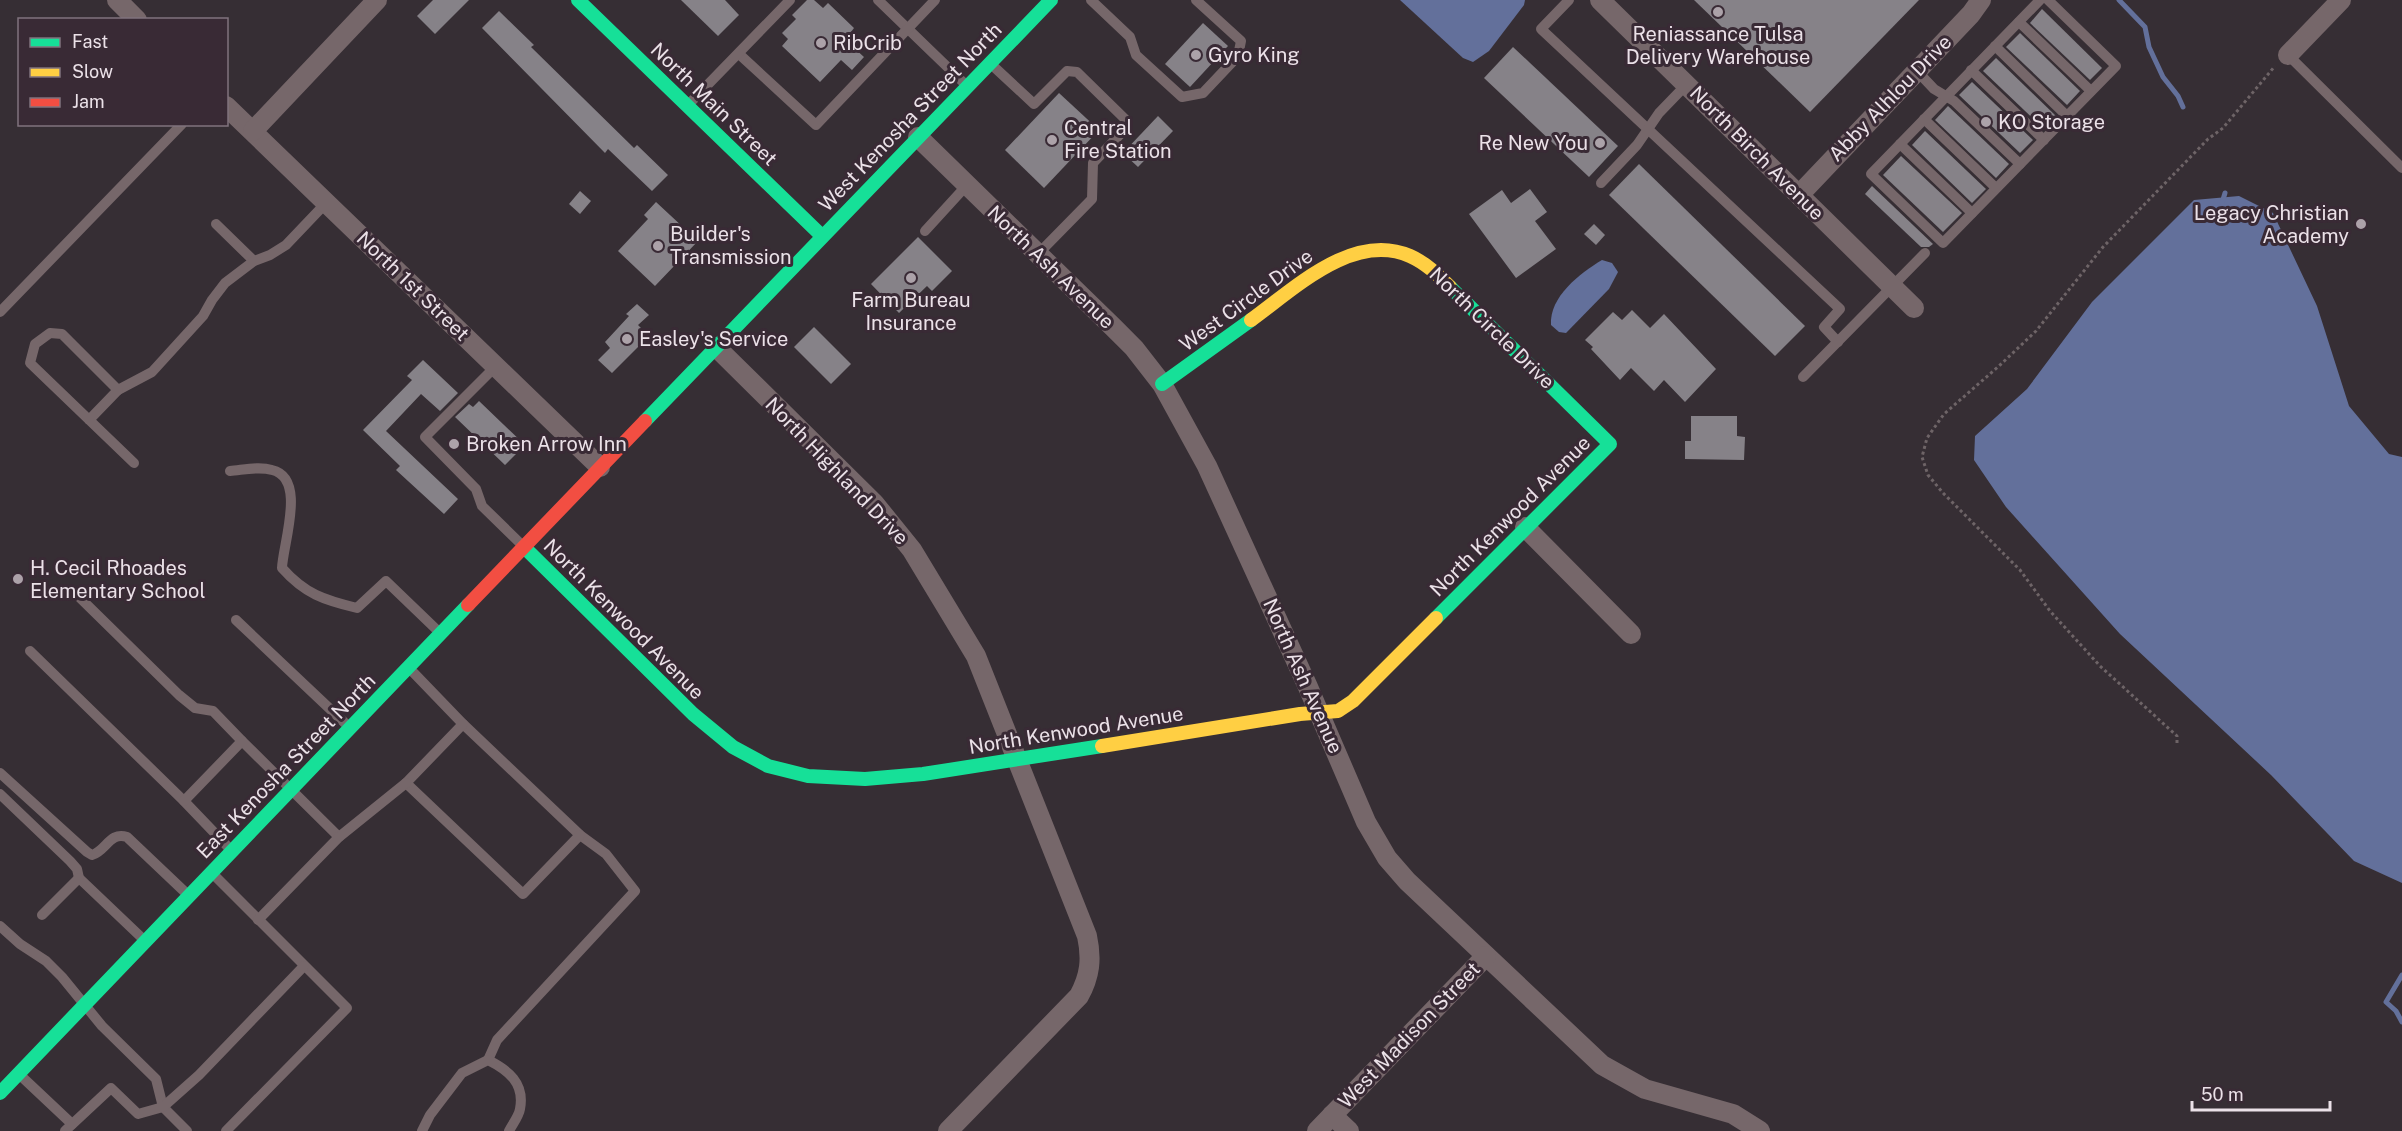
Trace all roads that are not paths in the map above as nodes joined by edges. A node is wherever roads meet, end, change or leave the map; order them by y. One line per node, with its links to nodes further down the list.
1 (117, 0): 16 (street)
2 (377, 0): 35 (street)
3 (578, 0): 29 (main road, North Main Street)
4 (790, 0): 20 (lane)
5 (878, 0): 18 (lane)
6 (936, 0): 18 (lane)
7 (1091, 0): 8 (lane)
8 (1196, 0)
9 (1569, 0): 34 (lane)
10 (1600, 0): 25 (street, North Birch Avenue)
11 (1981, 0): 24 (street, Abby Alhlou Drive)
12 (2040, 0): 17 (lane)
13 (2048, 0): 27 (lane)
14 (2342, 0): 21 (street)
15 (1045, 2): 22 (main road, West Kenosha Street North)
16 (135, 18)
17 (2019, 22): 19 (lane); 27 (lane)
18 (908, 29): 20 (lane); 26 (lane)
19 (1995, 46): 23 (lane); 31 (lane)
20 (739, 54): 29 (lane)
21 (2288, 55): 40 (lane)
22 (990, 63): 26 (main road, West Kenosha Street North); 51 (lane)
23 (1971, 70): 28 (lane); 37 (lane)
24 (1917, 71): 28 (lane); 44 (street, Abby Alhlou Drive)
25 (1687, 84): 34 (lane); 44 (street, North Birch Avenue)
26 (967, 86): 36 (main road, West Kenosha Street North)
27 (2091, 91): 31 (lane)
28 (1946, 97): 32 (lane); 39 (lane)
29 (688, 106): 49 (main road, North Main Street)
30 (228, 108): 35 (street, North 1st Street)
31 (2067, 116): 37 (lane)
32 (1924, 119): 38 (lane); 43 (lane)
33 (180, 126): 56 (lane)
34 (1647, 129): 41 (lane); 57 (lane)
35 (253, 130): 45 (street, North 1st Street)
36 (918, 137): 42 (street, North Ash Avenue); 49 (main road, West Kenosha Street North)
37 (2044, 140): 39 (lane)
38 (1900, 144): 46 (lane); 46 (lane)
39 (2020, 164): 43 (lane)
40 (2402, 168)
41 (1601, 183)
42 (967, 185): 48 (lane); 51 (street, North Ash Avenue)
43 (1996, 188): 46 (lane)
44 (1799, 195): 54 (street, North Birch Avenue)
45 (326, 202): 53 (lane); 59 (street, North 1st Street)
46 (1972, 213)
47 (216, 224): 53 (lane)
48 (925, 231)
49 (822, 236): 58 (main road)
50 (1355, 252): 61 (main road, West Circle Drive); 64 (main road, North Circle Drive)
51 (1039, 253): 61 (street, North Ash Avenue)
52 (1925, 253): 54 (lane)
53 (254, 261): 62 (lane)
54 (1891, 286): 55 (street, North Birch Avenue); 57 (lane)
55 (1914, 308)
56 (0, 312)
57 (1838, 342): 60 (lane)
58 (716, 347): 66 (main road, East Kenosha Street North); 80 (street, North Highland Drive)
59 (496, 366): 66 (street, North 1st Street); 69 (lane)
60 (1803, 377)
61 (1162, 384): 76 (street, North Ash Avenue)
62 (118, 390): 63 (lane); 63 (lane)
63 (89, 420): 65 (lane)
64 (1610, 444): 68 (main road, North Kenwood Avenue)
65 (134, 463)
66 (600, 467): 69 (main road, East Kenosha Street North)
67 (230, 471): 72 (lane)
68 (1525, 527): 73 (street); 76 (main road, North Kenwood Avenue)
69 (524, 547): 72 (main road, East Kenosha Street North); 80 (main road, North Kenwood Avenue)
70 (74, 592): 79 (lane)
71 (236, 620): 78 (lane)
72 (441, 633): 75 (main road, East Kenosha Street North)
73 (1631, 634)
74 (30, 651): 85 (lane)
75 (408, 667): 77 (lane); 78 (main road, East Kenosha Street North)
76 (1320, 714): 80 (main road, North Kenwood Avenue); 96 (street, North Ash Avenue)
77 (463, 724): 82 (lane); 86 (lane)
78 (349, 728): 83 (main road, East Kenosha Street North)
79 (242, 741): 83 (lane); 85 (lane)
80 (1018, 759): 109 (street, North Highland Drive)
81 (0, 772): 91 (lane)
82 (406, 783): 86 (lane); 87 (lane)
83 (290, 789): 87 (lane); 88 (main road, East Kenosha Street North)
84 (0, 794): 90 (lane)
85 (184, 801): 88 (lane)
86 (580, 835): 99 (lane)
87 (339, 837): 93 (lane)
88 (231, 850): 89 (main road, East Kenosha Street North)
89 (210, 872): 91 (main road, East Kenosha Street North); 93 (lane)
90 (79, 878): 92 (lane); 95 (lane)
91 (188, 895): 95 (main road, East Kenosha Street North)
92 (42, 915)
93 (258, 920): 97 (lane)
94 (0, 926): 98 (lane)
95 (144, 940): 98 (main road, East Kenosha Street North)
96 (1485, 956): 103 (street, West Madison Street); 112 (street, North Ash Avenue)
97 (304, 966): 102 (lane); 106 (lane)
98 (85, 1003): 100 (main road, East Kenosha Street North); 102 (lane)
99 (488, 1060): 107 (lane); 108 (lane)
100 (18, 1074): 101 (main road, East Kenosha Street North); 104 (lane)
101 (0, 1093)
102 (163, 1107): 104 (lane); 105 (lane)
103 (1332, 1115): 110 (street, West Madison Street); 111 (street)
104 (68, 1128)
105 (187, 1131)
106 (226, 1131)
107 (422, 1131)
108 (509, 1131)
109 (948, 1131)
110 (1317, 1131)
111 (1349, 1131)
112 (1760, 1131)

